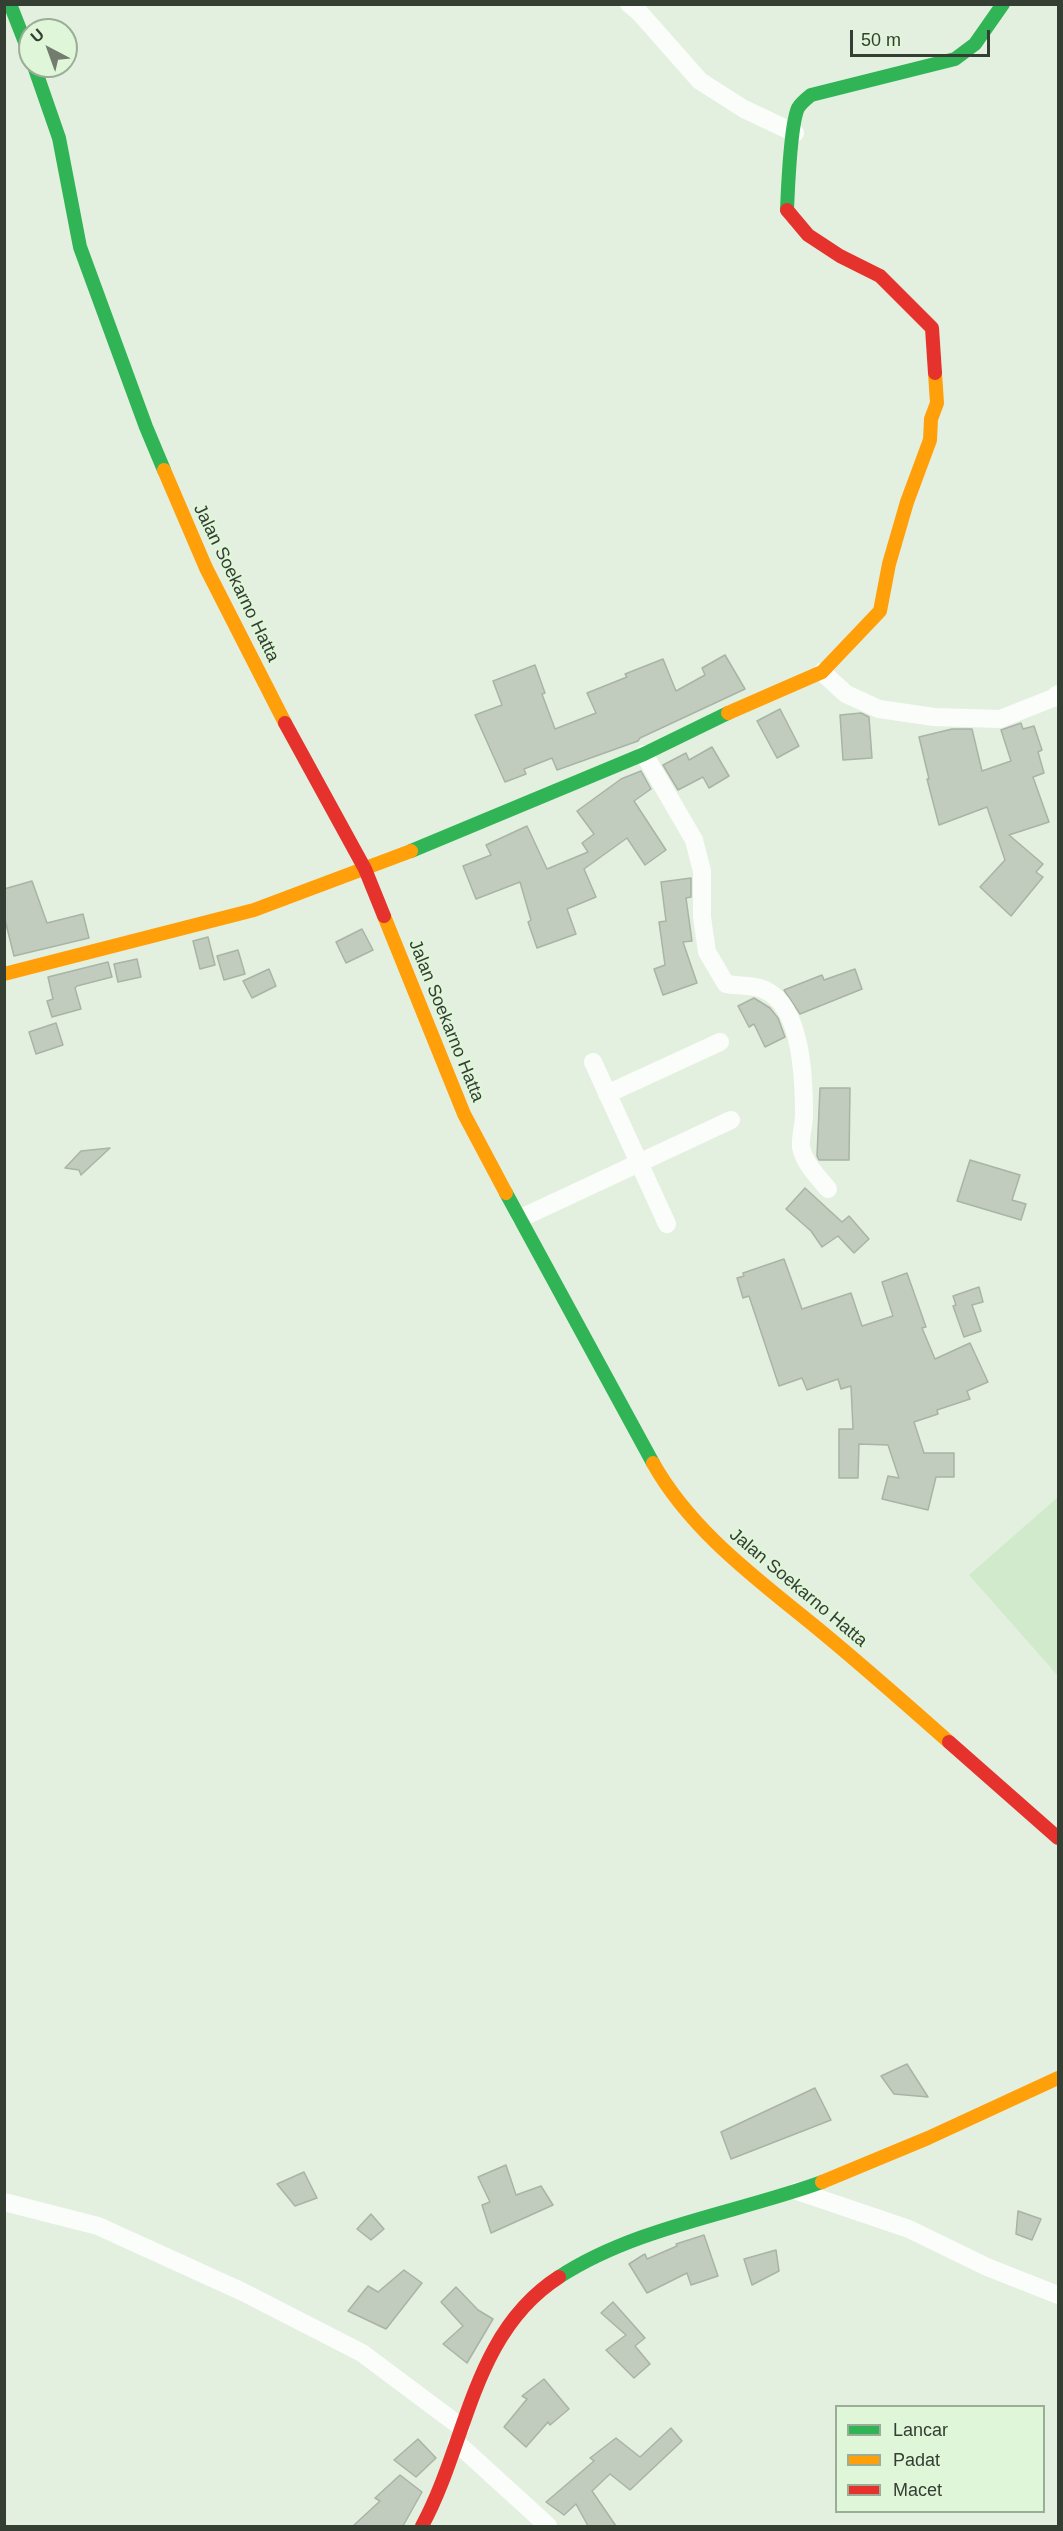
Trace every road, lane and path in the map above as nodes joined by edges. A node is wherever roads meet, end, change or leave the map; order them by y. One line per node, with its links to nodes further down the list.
1 (10, 4): 4 (street)
2 (629, 4): 6 (street)
3 (1003, 4): 6 (street)
4 (18, 24)
5 (38, 78): 10 (street, Jalan Soekarno Hatta)
6 (795, 133): 7 (street)
7 (822, 672): 8 (street); 9 (street)
8 (1059, 694)
9 (644, 754): 10 (street); 17 (street)
10 (365, 869): 11 (street); 18 (street, Jalan Soekarno Hatta)
11 (4, 974)
12 (720, 1042): 14 (street)
13 (593, 1062): 14 (street)
14 (607, 1094): 16 (street)
15 (731, 1120): 16 (street)
16 (639, 1163): 18 (street); 19 (street)
17 (828, 1189)
18 (521, 1218): 20 (street, Jalan Soekarno Hatta)
19 (668, 1224)
20 (1059, 1838)
21 (1059, 2079): 22 (street)
22 (797, 2191): 24 (street); 25 (street)
23 (4, 2202): 25 (street)
24 (1059, 2295)
25 (459, 2435): 26 (street); 27 (street)
26 (422, 2526)
27 (548, 2526)

